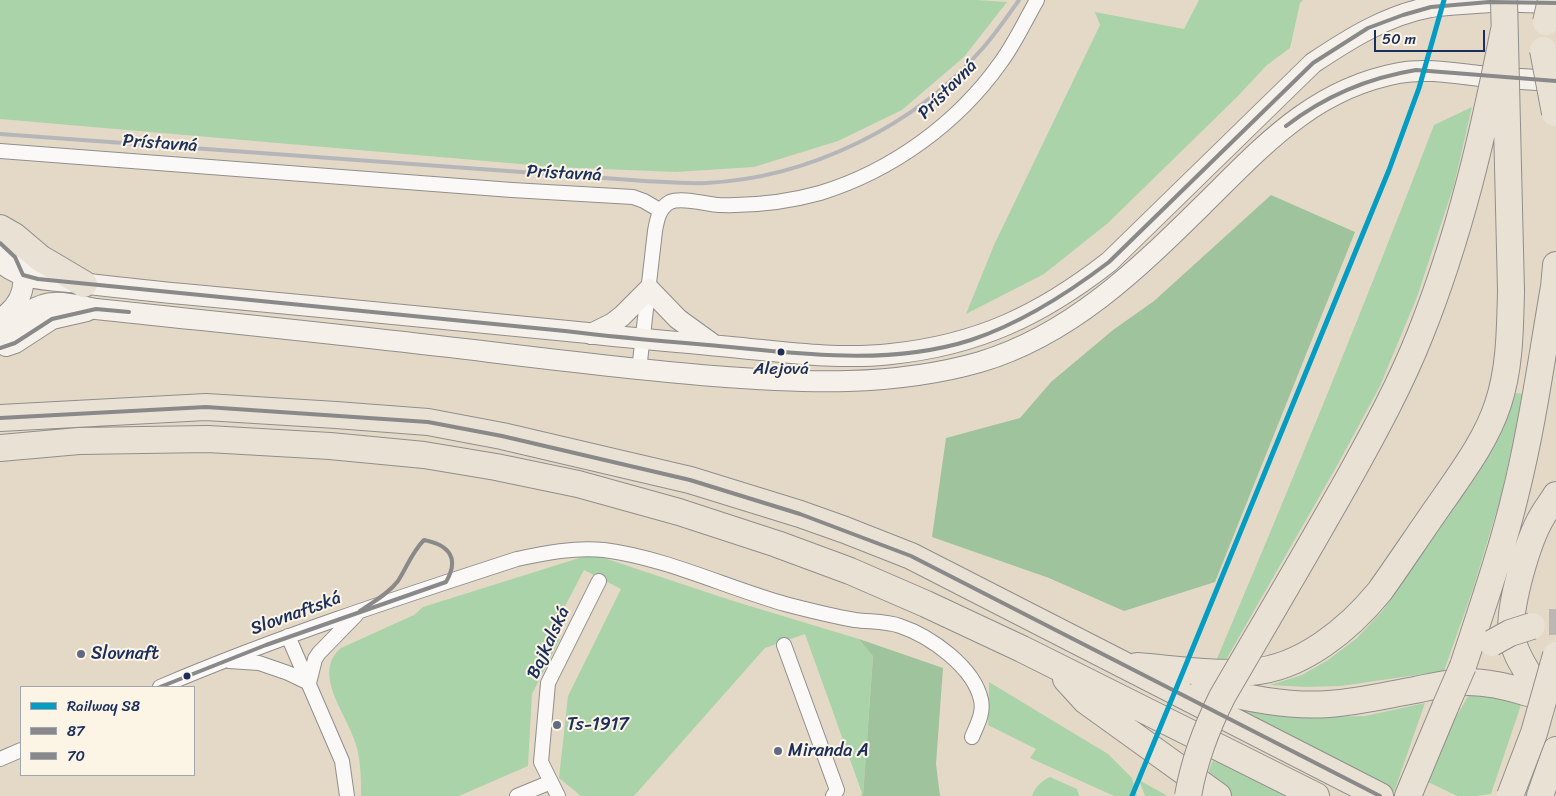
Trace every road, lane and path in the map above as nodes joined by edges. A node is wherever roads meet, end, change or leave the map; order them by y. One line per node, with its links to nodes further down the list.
1 (1037, 0): 8 (street, Prístavná)
2 (1504, 1): 3 (main road); 4 (highway, bridge); 21 (main road)
3 (1551, 8): 6 (highway, bridge)
4 (1504, 30): 34 (highway, bridge); 44 (highway, bridge)
5 (1480, 76): 23 (main road)
6 (1555, 118)
7 (0, 151): 8 (street, Prístavná)
8 (661, 211): 15 (street)
9 (0, 228): 14 (highway)
10 (0, 243): 13 (main road)
11 (0, 261): 13 (main road)
12 (1556, 265): 36 (highway)
13 (23, 275): 14 (main road); 17 (main road)
14 (84, 284): 18 (main road)
15 (649, 289): 18 (main road); 20 (street); 21 (main road)
16 (96, 309): 19 (main road); 22 (main road); 23 (main road)
17 (0, 319)
18 (591, 334): 20 (main road)
19 (0, 335)
20 (643, 340): 21 (main road); 23 (street)
21 (716, 345)
22 (0, 348)
23 (639, 370)
24 (0, 418): 34 (highway)
25 (0, 448): 35 (highway)
26 (1556, 495): 34 (highway)
27 (599, 581): 43 (street, Bajkalská)
28 (360, 611): 30 (street, Slovnaftská); 37 (street); 39 (street, Slovnaftská)
29 (1540, 624): 36 (highway, bridge)
30 (288, 636): 33 (street, Slovnaftská); 37 (street)
31 (784, 646): 46 (street)
32 (1556, 656): 54 (highway, bridge)
33 (226, 661): 37 (street); 38 (street, Slovnaftská)
34 (1124, 664): 53 (highway)
35 (1053, 665): 44 (highway); 52 (highway)
36 (1463, 666): 45 (highway, bridge)
37 (308, 684): 47 (street)
38 (163, 686)
39 (972, 736)
40 (20, 750): 42 (street)
41 (1556, 750): 55 (highway)
42 (0, 759)
43 (551, 782): 48 (street); 49 (street, Bajkalská)
44 (1187, 785): 50 (highway); 51 (highway)
45 (1412, 786)
46 (835, 793)
47 (347, 796)
48 (517, 796)
49 (558, 796)
50 (1205, 796)
51 (1218, 796)
52 (1316, 796)
53 (1380, 796)
54 (1510, 796)
55 (1540, 796)

